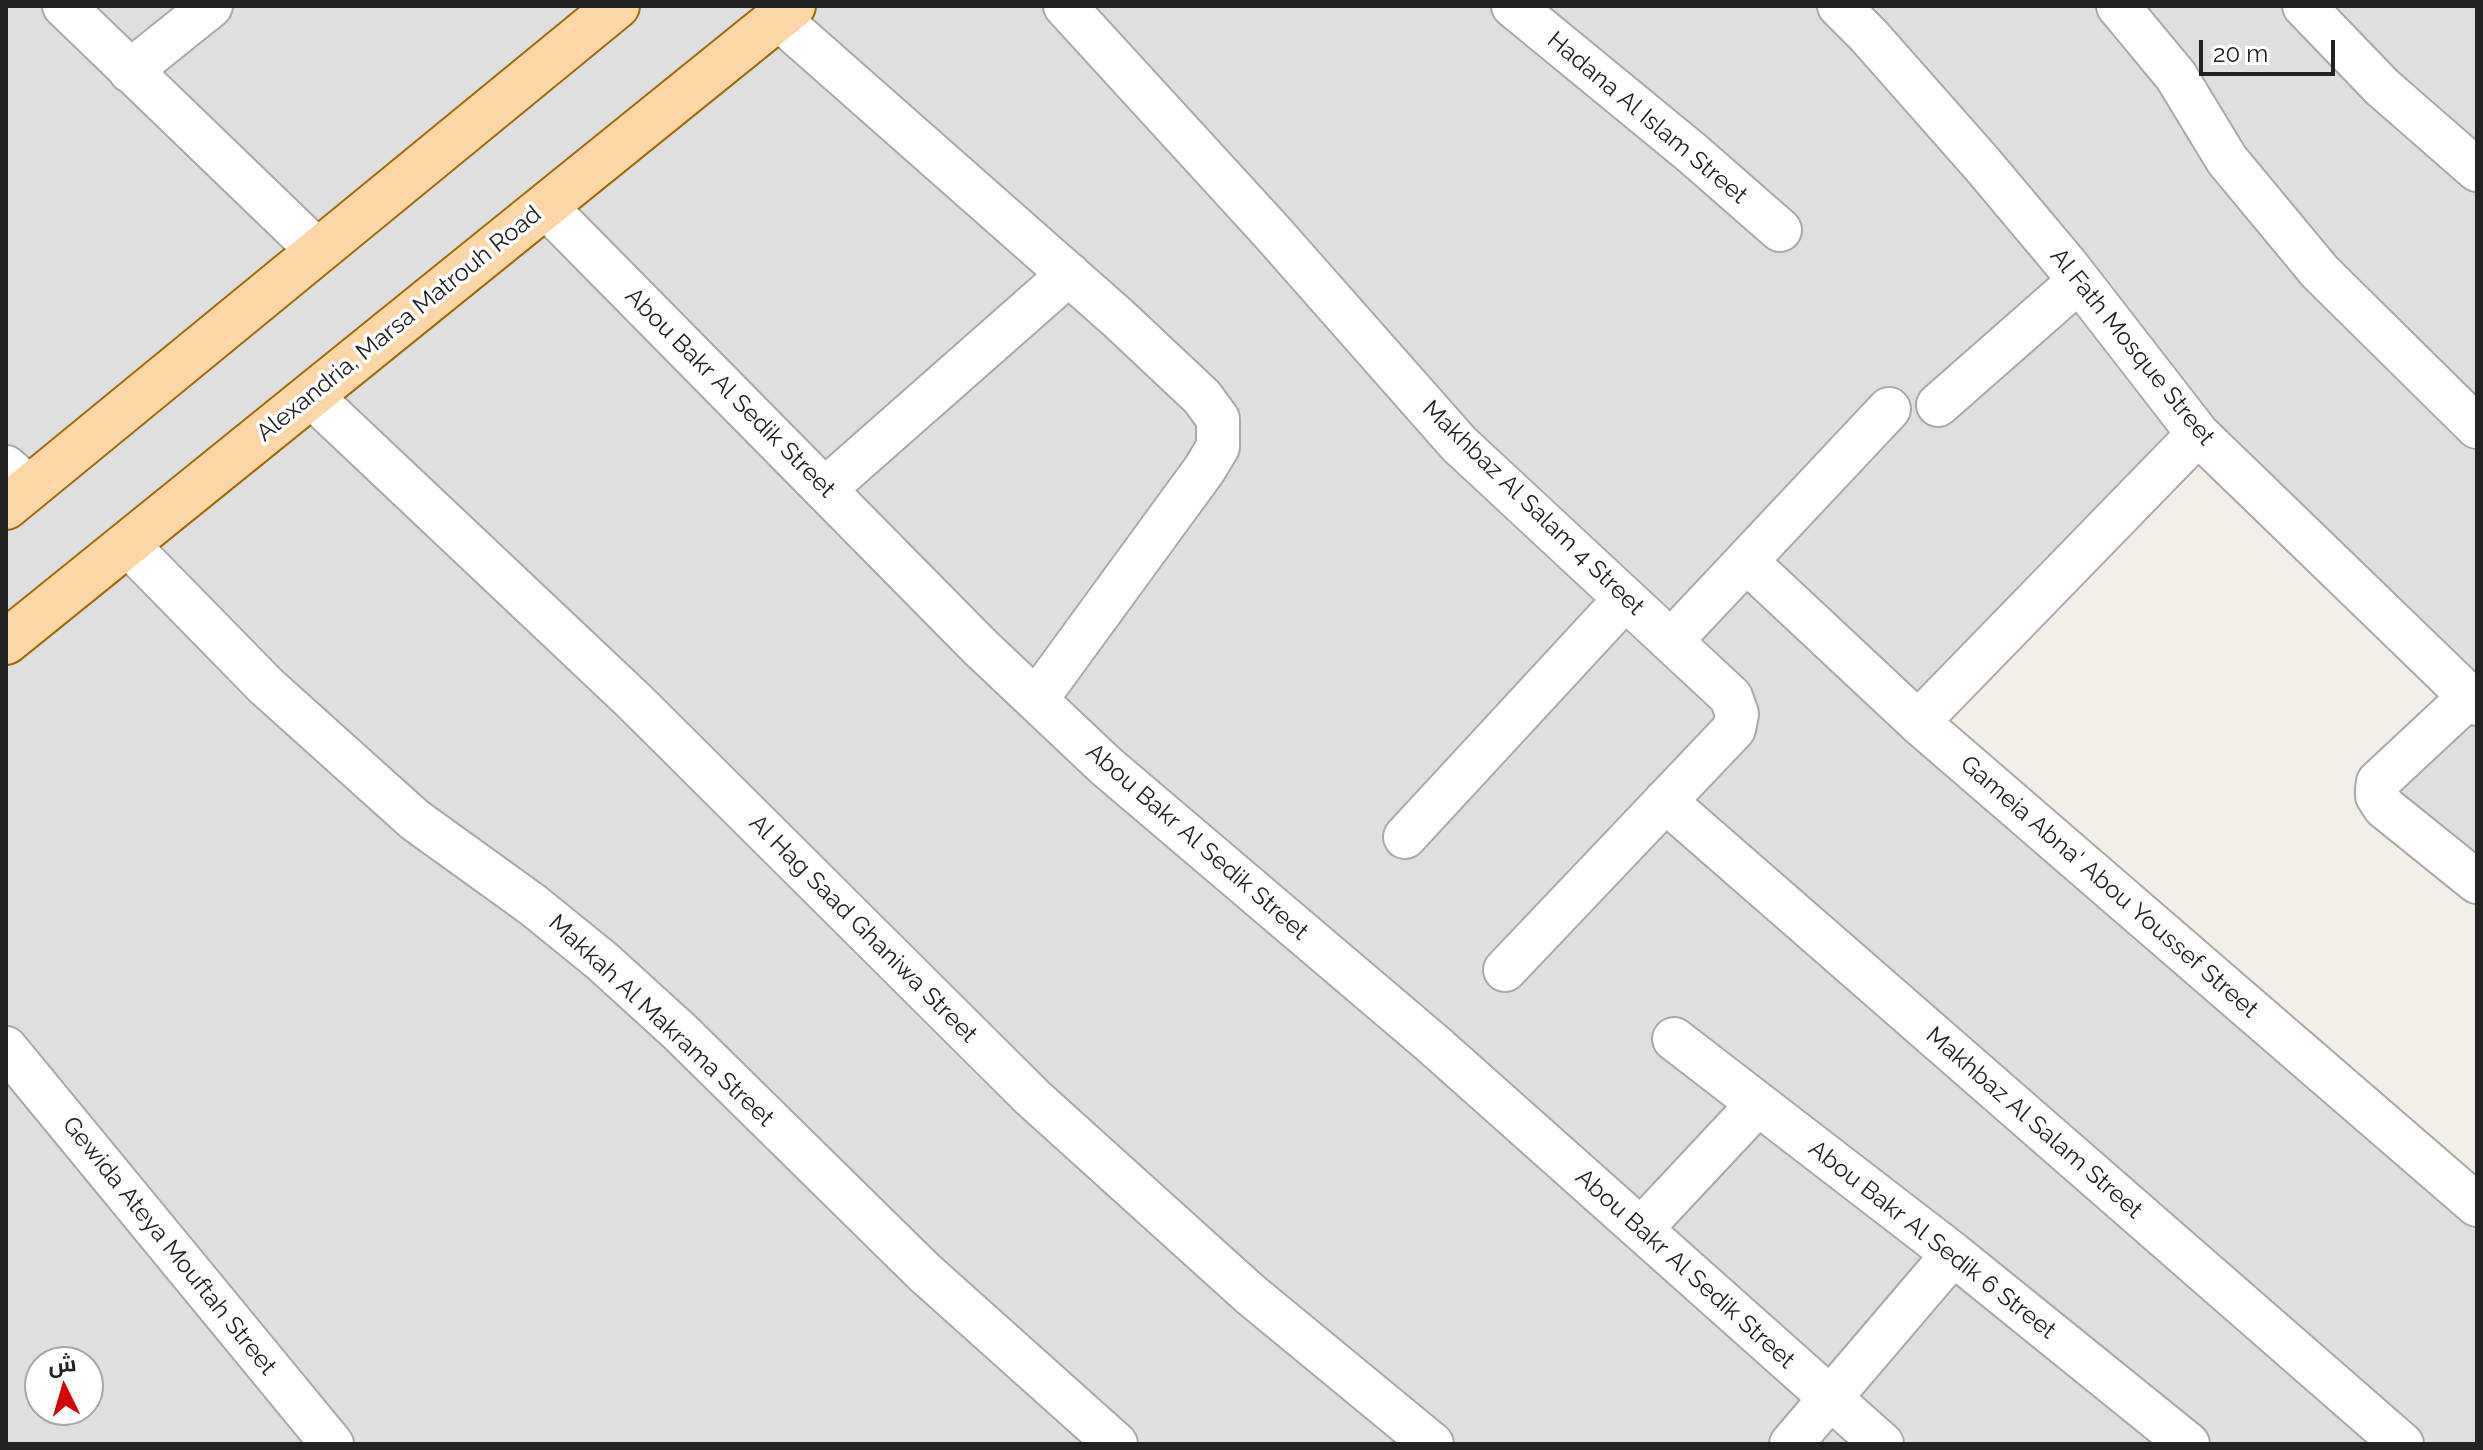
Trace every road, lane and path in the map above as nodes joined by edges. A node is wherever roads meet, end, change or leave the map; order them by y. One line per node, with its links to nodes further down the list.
1 (64, 6): 10 (street)
2 (211, 6): 10 (street)
3 (617, 6): 14 (main road)
4 (1065, 6): 26 (street, Makhbaz Al Salam 4 Street)
5 (1513, 6): 13 (street, Hadana Al Islam Street)
6 (1839, 6): 16 (street, Al Fath Mosque Street)
7 (2118, 6): 20 (street)
8 (2304, 6): 11 (street)
9 (785, 12): 12 (main road, Alexandria, Marsa Matrouh Road); 15 (street)
10 (130, 71): 14 (street)
11 (2477, 170)
12 (545, 206): 17 (main road, Alexandria, Marsa Matrouh Road); 23 (street, Abou Bakr Al Sedik Street)
13 (1780, 230)
14 (318, 251): 22 (main road)
15 (1069, 274): 23 (street); 29 (street)
16 (2079, 281): 18 (street); 21 (street, Al Fath Mosque Street)
17 (311, 396): 24 (main road, Alexandria, Marsa Matrouh Road); 45 (street, Al Hag Saad Ghaniwa Street)
18 (1938, 405)
19 (1889, 409): 25 (street)
20 (2477, 427)
21 (2198, 434): 30 (street, Al Fath Mosque Street); 31 (street)
22 (14, 487)
23 (825, 489): 29 (street, Abou Bakr Al Sedik Street)
24 (127, 544): 28 (main road, Alexandria, Marsa Matrouh Road); 44 (street, Makkah Al Makrama Street)
25 (1746, 561): 27 (street); 31 (street, Gameia Abna' Abou Youssef Street)
26 (1625, 599): 27 (street, Makhbaz Al Salam 4 Street); 33 (street)
27 (1671, 641): 32 (street, Makhbaz Al Salam 4 Street)
28 (6, 642)
29 (1036, 700): 40 (street, Abou Bakr Al Sedik Street)
30 (2473, 700): 34 (street)
31 (1918, 722): 39 (street, Gameia Abna' Abou Youssef Street)
32 (1665, 801): 35 (street, Makhbaz Al Salam 4 Street); 49 (street, Makhbaz Al Salam Street)
33 (1405, 837)
34 (2477, 882)
35 (1505, 970)
36 (1674, 1039): 38 (street, Abou Bakr Al Sedik 6 Street)
37 (6, 1048): 43 (street, Gewida Ateya Mouftah Street)
38 (1757, 1105): 40 (street); 41 (street, Abou Bakr Al Sedik 6 Street)
39 (2477, 1205)
40 (1641, 1229): 42 (street, Abou Bakr Al Sedik Street)
41 (1953, 1254): 42 (street); 48 (street, Abou Bakr Al Sedik 6 Street)
42 (1831, 1399): 46 (street); 47 (street, Abou Bakr Al Sedik Street)
43 (332, 1444)
44 (1116, 1444)
45 (1432, 1444)
46 (1791, 1444)
47 (1882, 1444)
48 (2188, 1444)
49 (2402, 1444)

